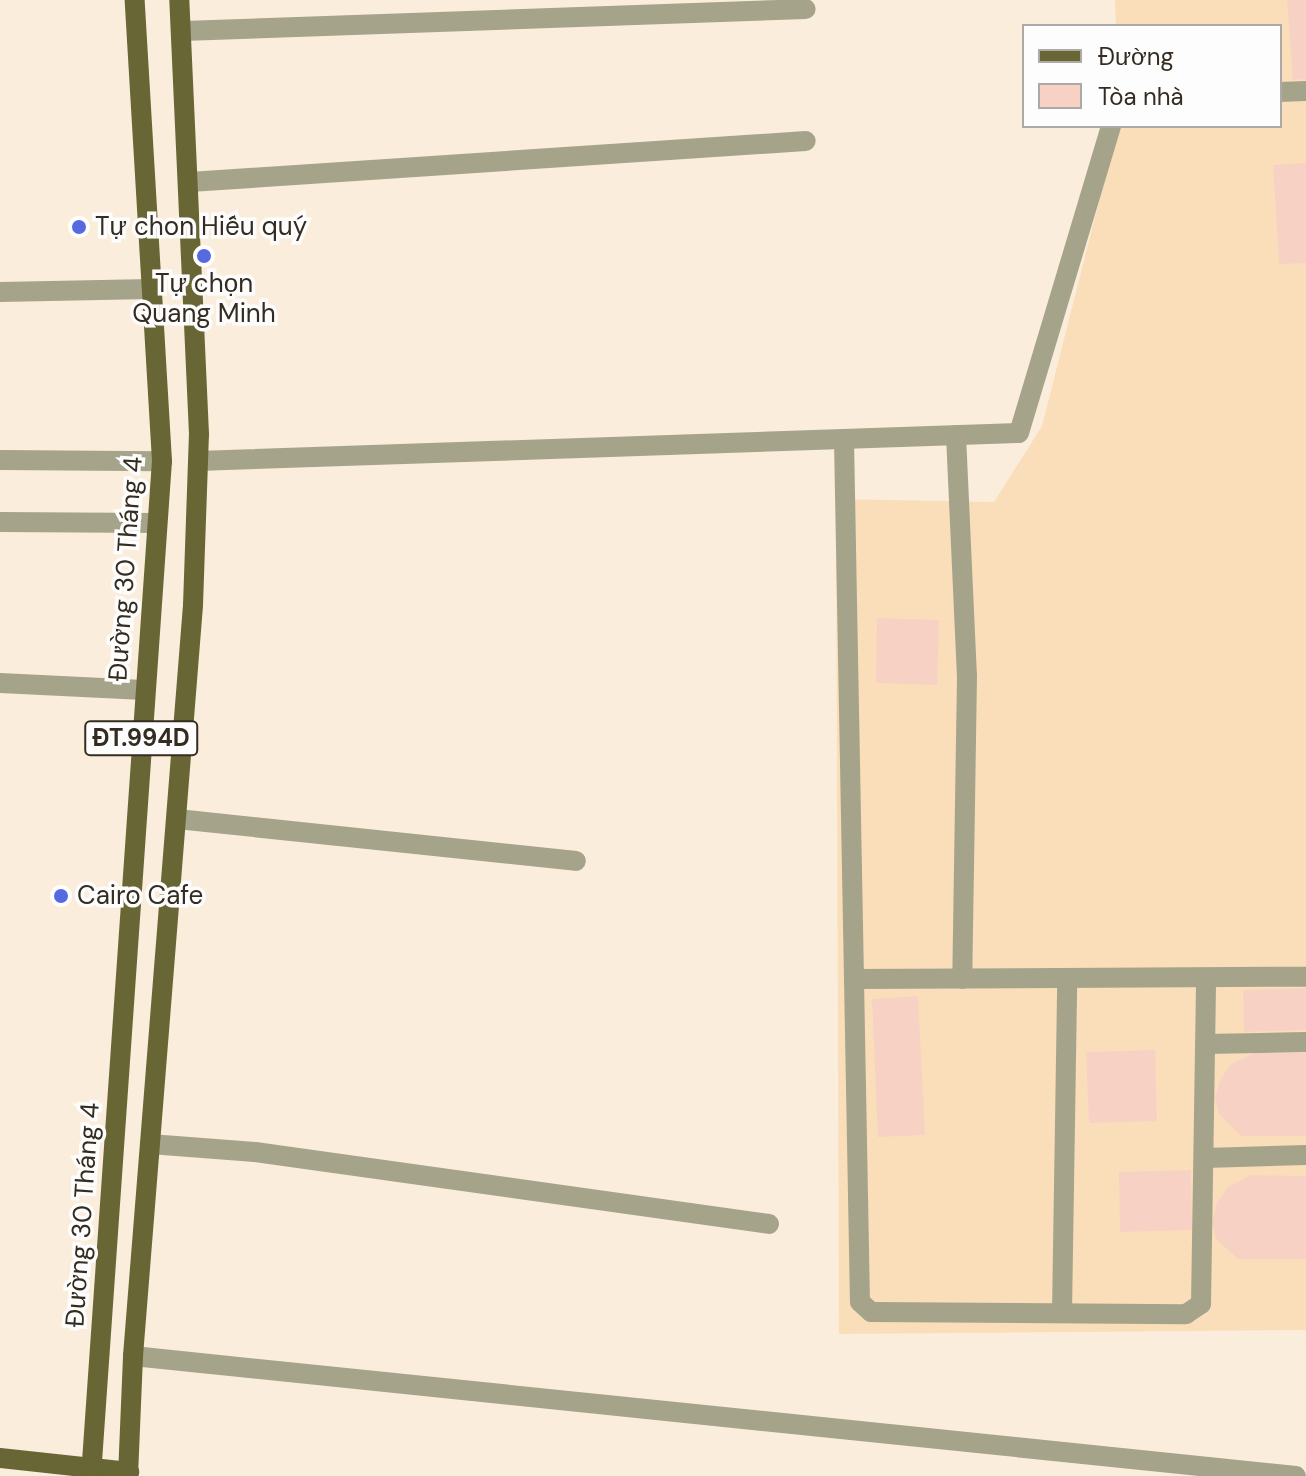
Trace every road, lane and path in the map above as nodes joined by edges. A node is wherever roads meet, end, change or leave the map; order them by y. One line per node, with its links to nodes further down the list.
1 (135, 0): 10 (main road, Đường 30 Tháng 4 / ĐT.994D)
2 (179, 0): 4 (main road, ĐT.994D)
3 (806, 9): 4 (street)
4 (183, 31): 9 (main road, ĐT.994D)
5 (1306, 91): 6 (street)
6 (1282, 92)
7 (1110, 128): 12 (street)
8 (806, 141): 9 (street)
9 (190, 182): 16 (main road, ĐT.994D)
10 (151, 289): 11 (street); 15 (main road, Đường 30 Tháng 4 / ĐT.994D)
11 (0, 292)
12 (956, 435): 13 (street); 26 (street)
13 (844, 439): 16 (street); 25 (street)
14 (0, 460): 15 (street)
15 (162, 461): 16 (main road); 18 (main road, Đường 30 Tháng 4 / ĐT.994D)
16 (198, 461): 21 (main road, ĐT.994D)
17 (0, 522): 18 (street)
18 (157, 523): 20 (main road, Đường 30 Tháng 4 / ĐT.994D)
19 (0, 683): 20 (street)
20 (144, 690): 35 (main road, Đường 30 Tháng 4 / ĐT.994D)
21 (177, 819): 22 (street); 30 (main road, ĐT.994D)
22 (576, 861)
23 (1306, 977): 24 (street)
24 (1206, 978): 27 (street); 29 (street)
25 (854, 979): 26 (street); 34 (street)
26 (962, 979): 27 (street)
27 (1067, 979): 34 (street)
28 (1306, 1042): 29 (street)
29 (1206, 1044): 32 (street)
30 (150, 1144): 33 (street); 36 (main road, ĐT.994D)
31 (1306, 1155): 32 (street)
32 (1205, 1158): 34 (street)
33 (769, 1224)
34 (1062, 1313)
35 (99, 1353): 36 (main road); 38 (main road, Đường 30 Tháng 4 / ĐT.994D)
36 (133, 1356): 39 (main road, ĐT.994D); 40 (street)
37 (0, 1458): 38 (main road)
38 (91, 1472): 39 (main road)
39 (128, 1474)
40 (1296, 1476)

